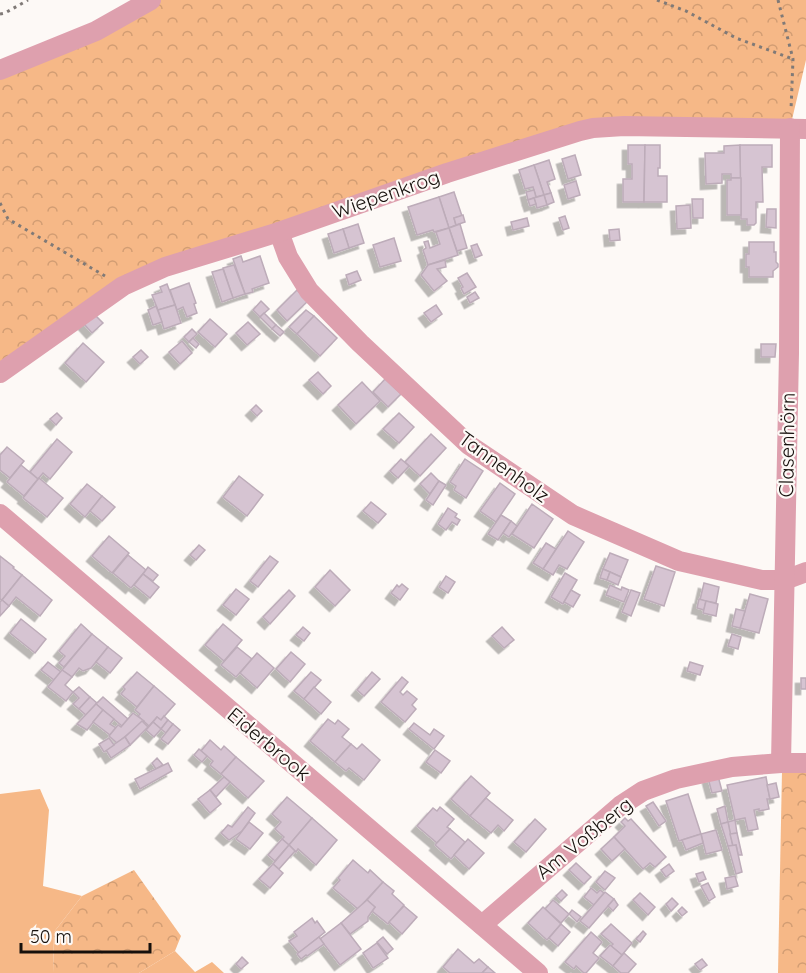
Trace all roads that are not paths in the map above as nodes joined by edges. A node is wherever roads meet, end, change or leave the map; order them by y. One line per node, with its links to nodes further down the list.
1 (151, 0): 2 (street)
2 (0, 70)
3 (798, 129): 4 (street, Wiepenkrog); 8 (street, Clasenhörn)
4 (279, 232): 5 (street, Wiepenkrog); 8 (street, Tannenholz)
5 (0, 373)
6 (0, 514): 11 (street, Eiderbrook)
7 (806, 572): 8 (street, Tannenholz)
8 (785, 580): 9 (street, Clasenhörn)
9 (782, 762): 10 (street, Am Voßberg); 11 (street, Am Voßberg)
10 (806, 763)
11 (482, 925): 12 (street, Eiderbrook)
12 (538, 973)

